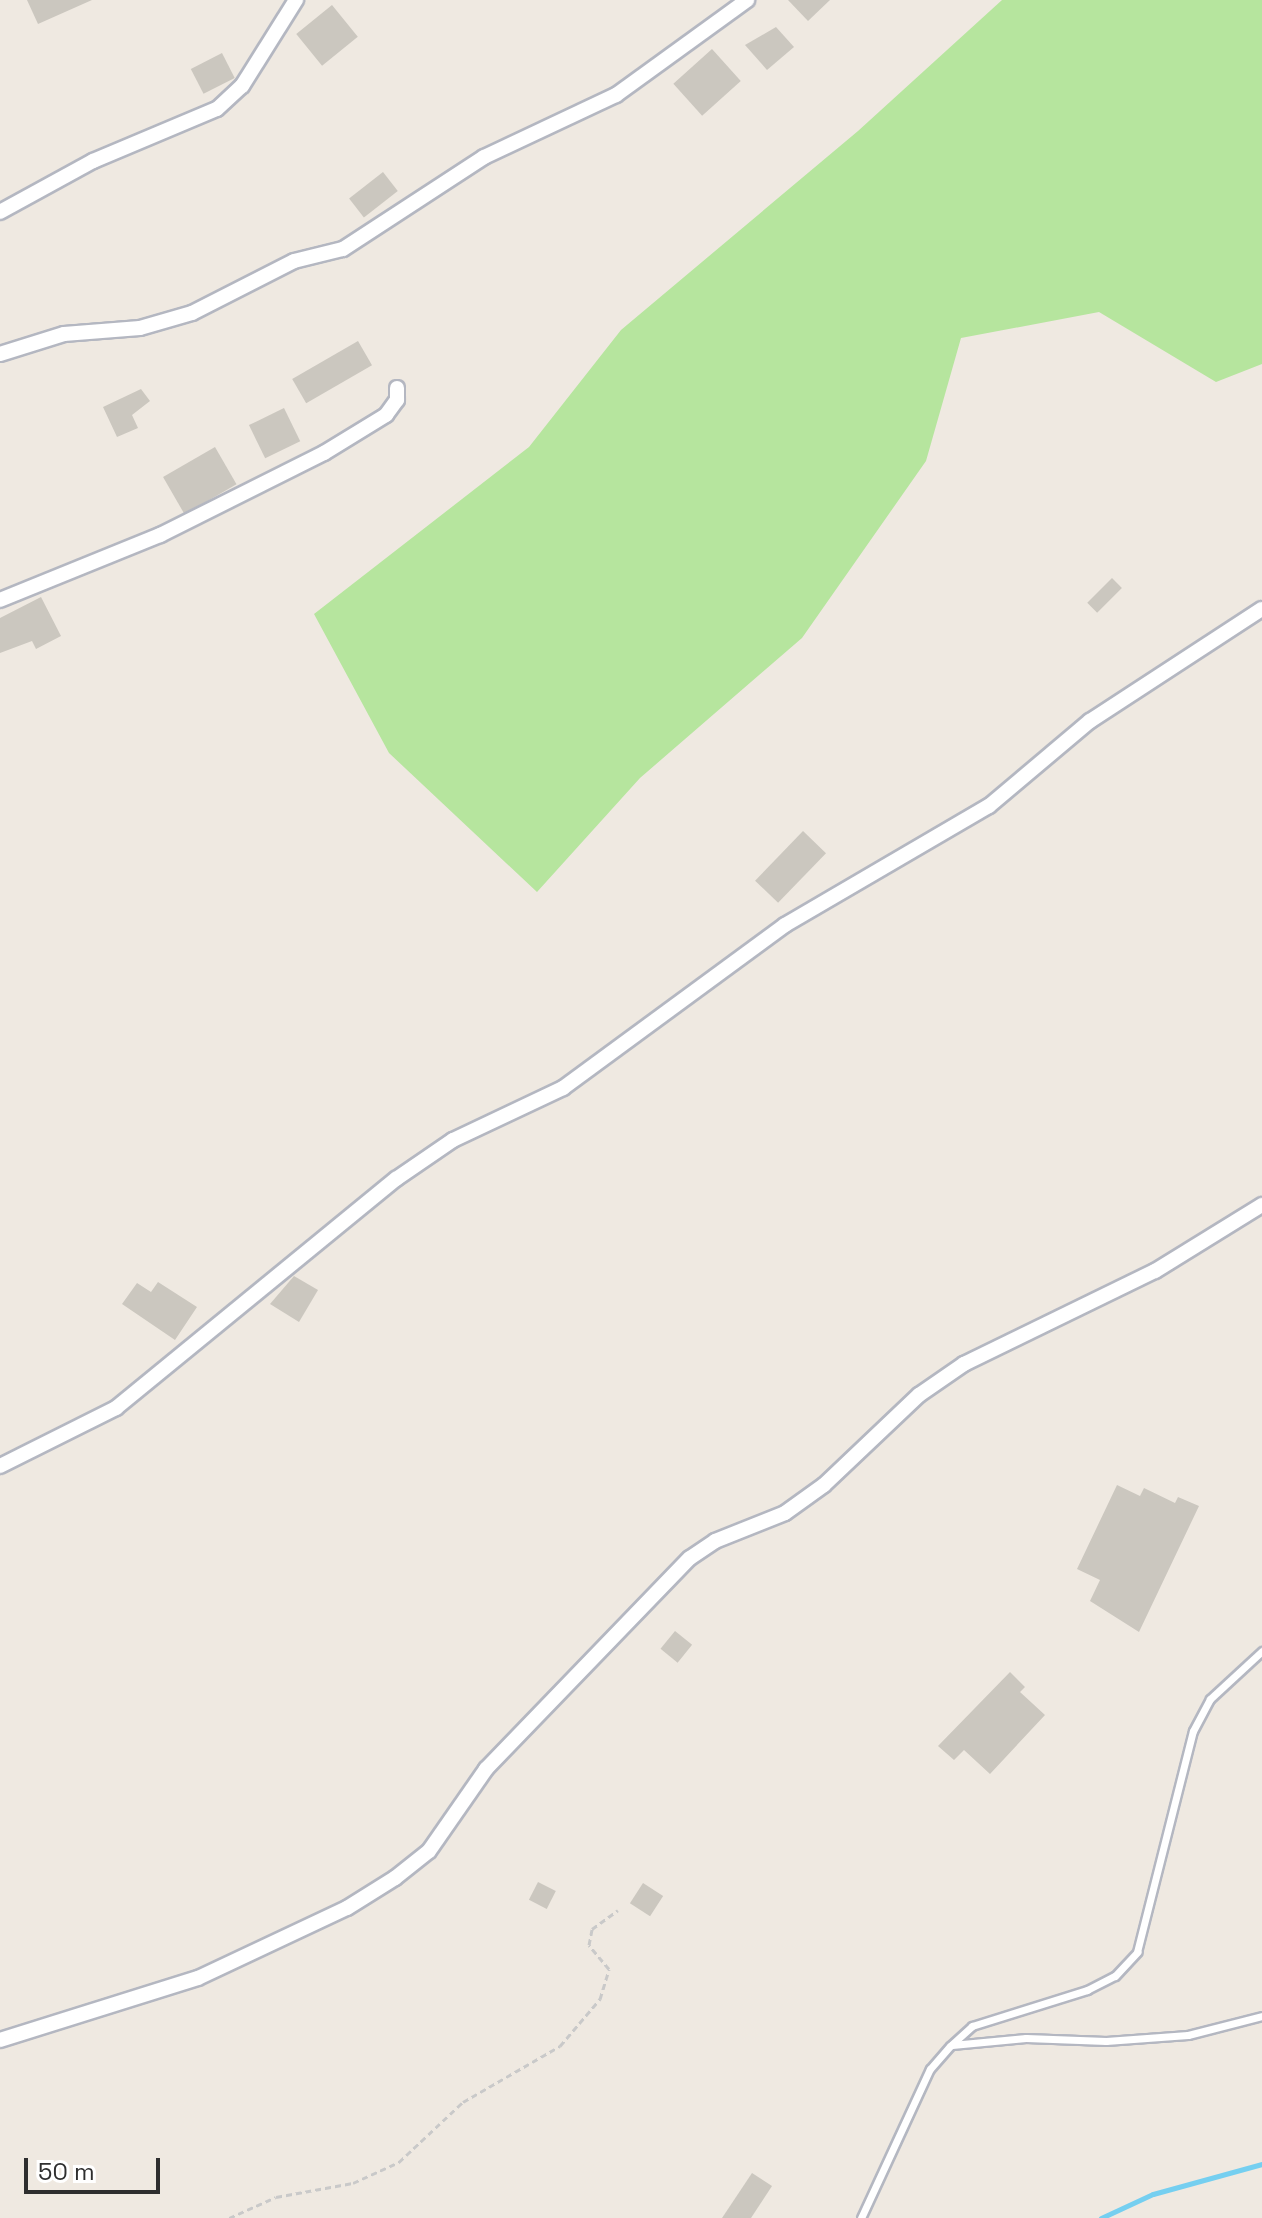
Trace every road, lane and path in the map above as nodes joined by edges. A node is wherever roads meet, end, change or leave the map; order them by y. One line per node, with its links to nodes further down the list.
1 (296, 0): 3 (street)
2 (747, 0): 4 (street)
3 (0, 212)
4 (0, 354)
5 (397, 388): 6 (street)
6 (0, 600)
7 (1262, 609): 9 (street)
8 (1262, 1205): 13 (street)
9 (0, 1466)
10 (1262, 1651): 14 (lane)
11 (618, 1910): 15 (path)
12 (1262, 2016): 14 (lane)
13 (0, 2040)
14 (950, 2046): 16 (lane)
15 (229, 2218)
16 (861, 2218)

